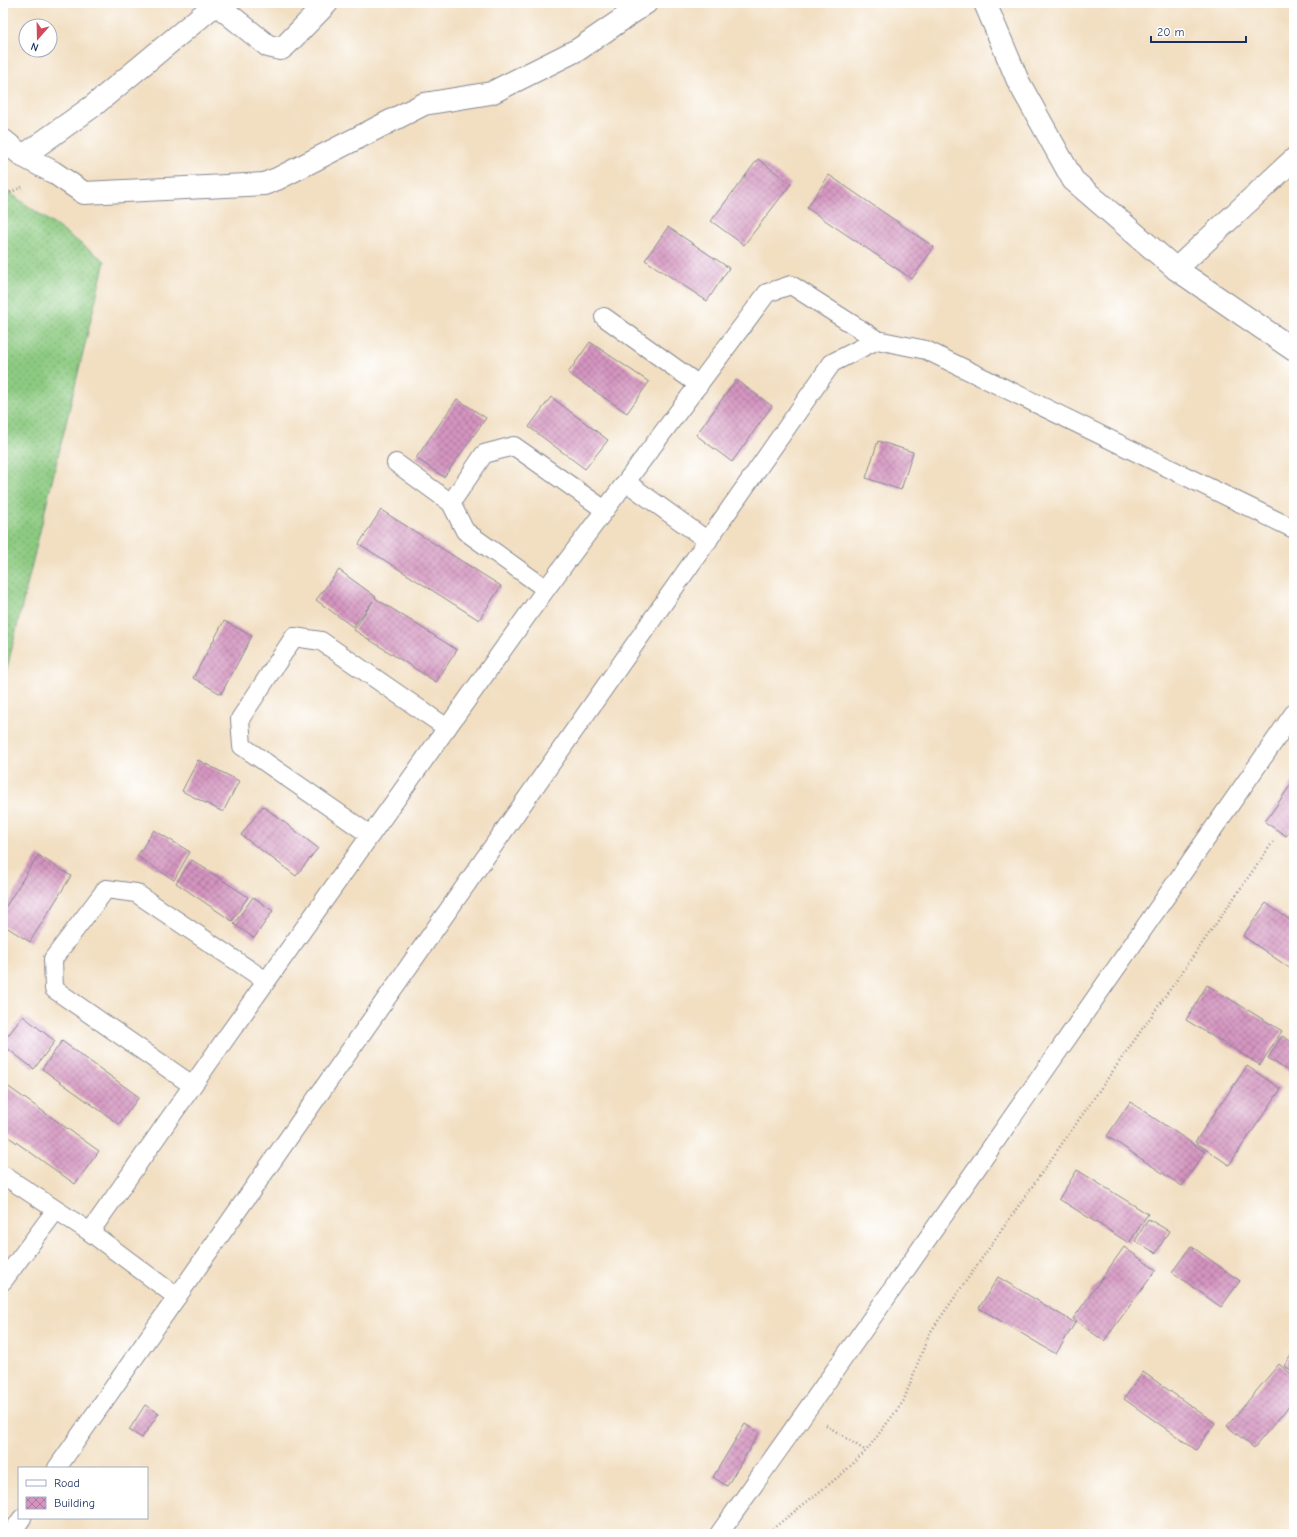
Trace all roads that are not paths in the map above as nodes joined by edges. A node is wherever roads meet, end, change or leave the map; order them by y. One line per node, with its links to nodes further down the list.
1 (217, 3): 2 (street); 6 (street)
2 (327, 3)
3 (646, 3): 6 (street)
4 (985, 3): 8 (street)
5 (3, 140): 6 (street)
6 (24, 156)
7 (1294, 159): 8 (street)
8 (1176, 269): 11 (street)
9 (604, 317): 12 (lane)
10 (877, 340): 12 (lane); 17 (lane); 18 (lane)
11 (1294, 350)
12 (699, 385): 14 (lane)
13 (396, 464): 15 (lane)
14 (626, 482): 16 (lane); 18 (lane)
15 (451, 502): 16 (lane); 19 (lane)
16 (605, 510): 19 (lane)
17 (1294, 529)
18 (708, 541): 29 (lane)
19 (546, 589): 21 (lane)
20 (1294, 713): 33 (lane)
21 (447, 728): 22 (lane); 22 (lane)
22 (370, 835): 23 (lane)
23 (266, 981): 24 (lane); 24 (lane)
24 (192, 1085): 27 (lane)
25 (3, 1175): 26 (lane)
26 (56, 1210): 27 (lane); 28 (lane)
27 (90, 1232): 29 (lane)
28 (3, 1281)
29 (177, 1297): 30 (lane)
30 (58, 1467)
31 (21, 1519): 32 (lane)
32 (11, 1534)
33 (719, 1534)

